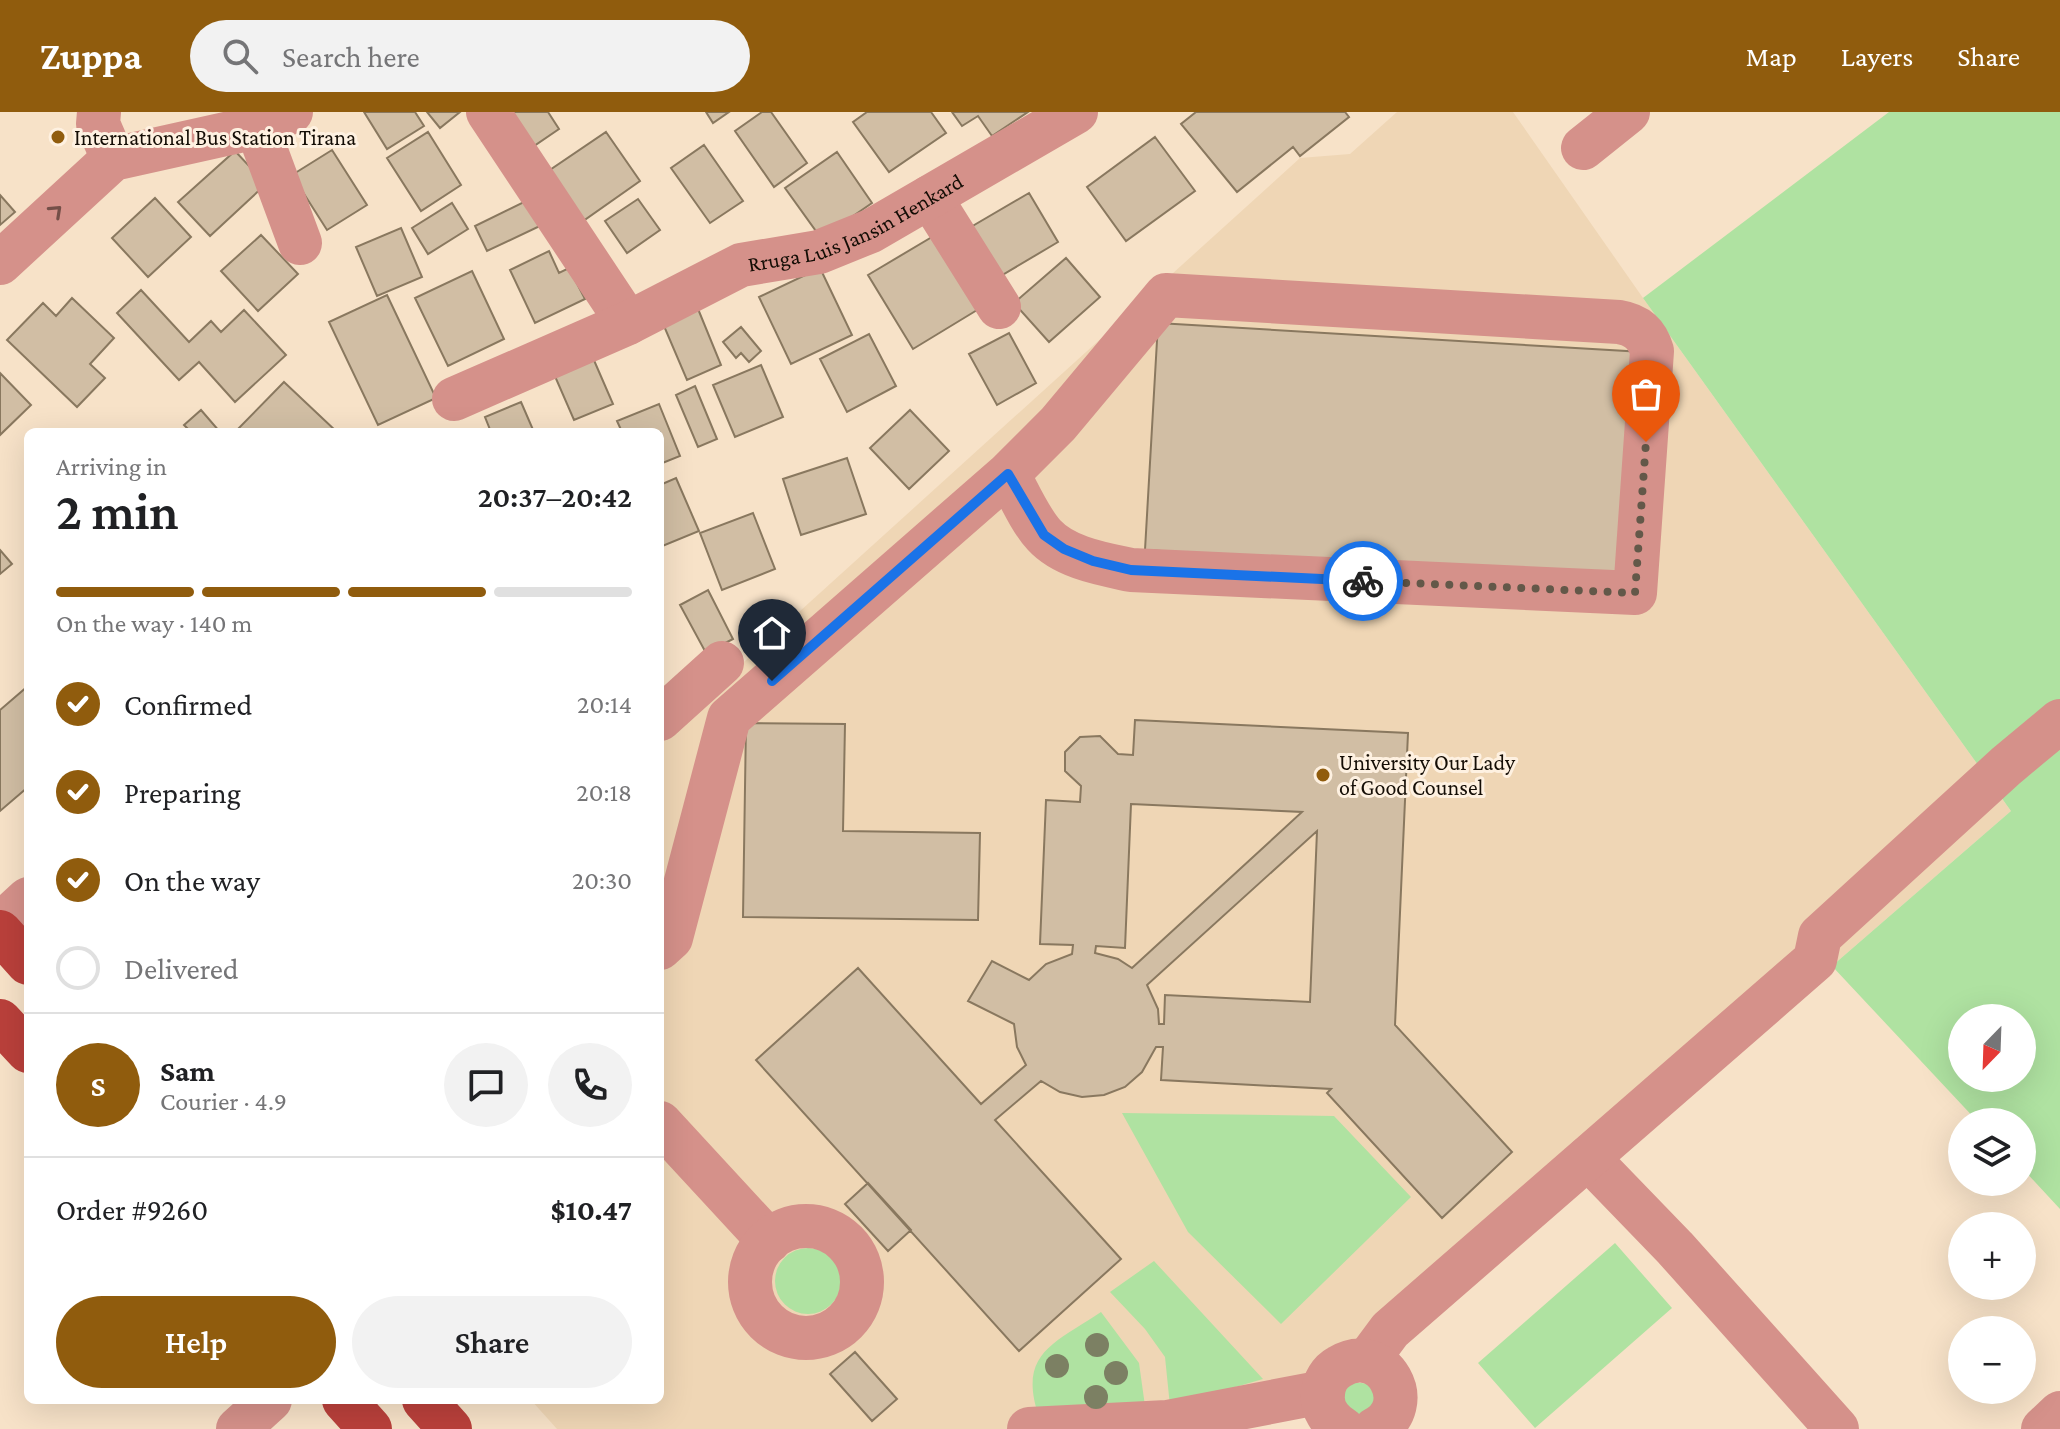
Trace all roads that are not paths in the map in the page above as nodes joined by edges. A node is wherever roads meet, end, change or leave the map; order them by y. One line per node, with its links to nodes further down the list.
1 (99, 112): 7 (street)
2 (488, 112): 12 (street)
3 (1076, 112): 8 (street, Rruga Luis Jansin Henkard)
4 (1628, 112): 6 (street)
5 (274, 119): 7 (street); 9 (street)
6 (1583, 148)
7 (113, 159): 10 (street, one-way to 7)
8 (930, 197): 11 (street); 12 (street, Rruga Luis Jansin Henkard)
9 (300, 243)
10 (0, 263)
11 (999, 307)
12 (628, 323): 13 (street, Rruga Luis Jansin Henkard)
13 (454, 399)
14 (1008, 474): 14 (street); 21 (street)
15 (722, 663): 16 (street)
16 (664, 715)
17 (2060, 721): 24 (street)
18 (24, 903): 19 (street)
19 (0, 925)
20 (0, 932): 22 (main road)
21 (664, 944)
22 (24, 959)
23 (664, 1127): 25 (street)
24 (1588, 1158): 26 (street); 36 (street)
25 (769, 1241)
26 (1367, 1361): 31 (street); 31 (street)
27 (266, 1404): 32 (street)
28 (348, 1404): 33 (main road)
29 (428, 1404): 34 (main road)
30 (2060, 1413): 37 (street)
31 (1356, 1422): 35 (street)
32 (238, 1429)
33 (370, 1429)
34 (450, 1429)
35 (1029, 1429)
36 (1837, 1429)
37 (2043, 1429)

